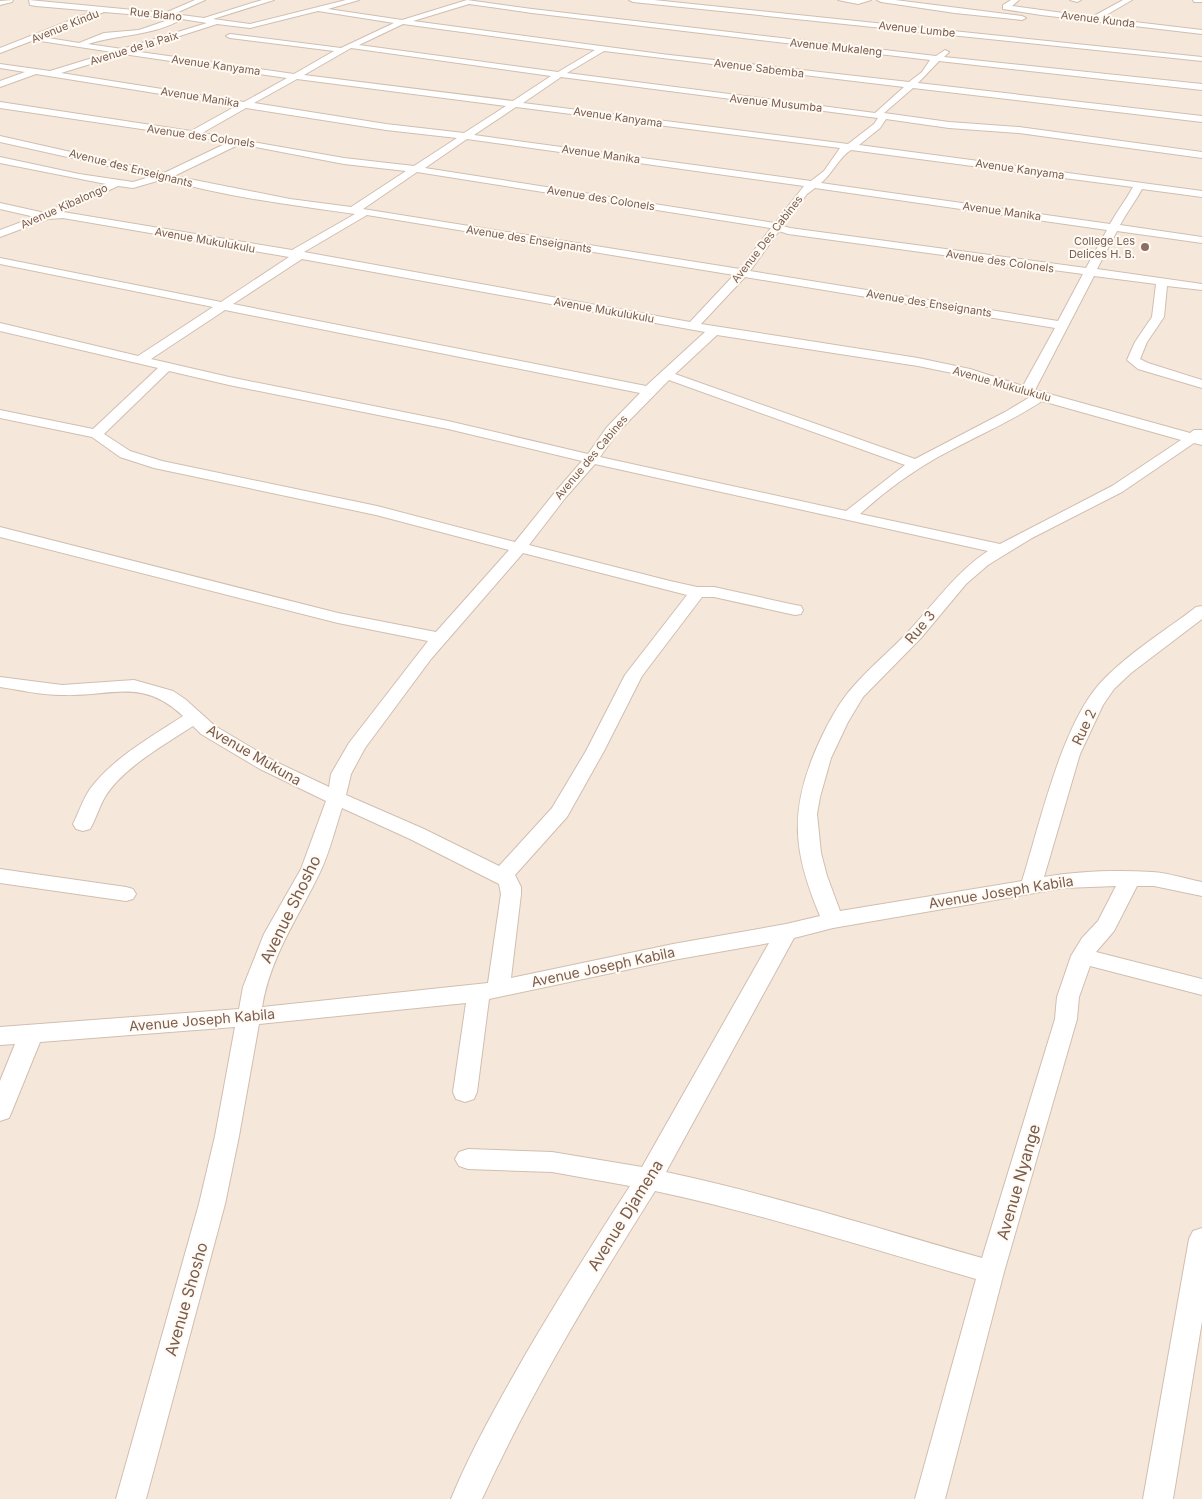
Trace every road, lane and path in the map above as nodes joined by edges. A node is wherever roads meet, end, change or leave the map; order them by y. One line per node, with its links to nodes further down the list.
1 (9, 0): 17 (street)
2 (35, 0): 20 (street, Rue Biano)
3 (201, 0): 23 (street)
4 (270, 0): 28 (street)
5 (355, 0): 21 (street)
6 (632, 0): 19 (street, Avenue Lumbe)
7 (842, 0): 8 (street)
8 (867, 0)
9 (880, 0): 24 (street)
10 (1015, 0): 24 (street, Avenue Kunda)
11 (1074, 0): 12 (street)
12 (1078, 0)
13 (1128, 0): 27 (street)
14 (1197, 0): 15 (street)
15 (1202, 0)
16 (472, 1): 30 (street); 31 (street, Avenue Mukaleng)
17 (0, 3)
18 (122, 3): 20 (street, Avenue Kindu)
19 (678, 5): 22 (street); 37 (street, Avenue Lumbe)
20 (106, 9): 23 (street, Rue Biano); 38 (street, Avenue Kindu)
21 (317, 9): 29 (street, Rue Biano); 30 (street, Avenue Sabemba)
22 (668, 10)
23 (165, 15): 26 (street, Rue Biano)
24 (1065, 15): 27 (street, Avenue Kunda)
25 (656, 17): 31 (street)
26 (185, 18): 28 (street, Rue Biano); 40 (street)
27 (1094, 19): 34 (street, Avenue Kunda)
28 (202, 20): 29 (street, Rue Biano)
29 (218, 22): 32 (street, Avenue de la Paix)
30 (402, 22): 41 (street); 42 (street, Avenue Sabemba)
31 (642, 24): 33 (street); 47 (street, Avenue Mukaleng)
32 (191, 30): 35 (street); 46 (street, Avenue de la Paix)
33 (628, 30)
34 (1202, 32)
35 (207, 33)
36 (223, 35): 44 (street)
37 (966, 35): 47 (street, Avenue Des Cabines); 48 (street, Avenue Lumbe)
38 (34, 38): 40 (street, Avenue Kanyama); 45 (street, Avenue Kindu)
39 (612, 39): 42 (street)
40 (80, 44): 46 (street, Avenue Kanyama)
41 (351, 46): 44 (street); 53 (street, Avenue Musumba)
42 (598, 48): 53 (street); 56 (street, Avenue Sabemba)
43 (1197, 49): 48 (street)
44 (342, 50): 54 (street)
45 (0, 51)
46 (124, 51): 52 (street, Avenue de la Paix); 54 (street, Avenue Kanyama)
47 (938, 58): 56 (street, Avenue Des Cabines); 57 (street, Avenue Mukaleng)
48 (1186, 58): 49 (street, Avenue Lumbe)
49 (1202, 59)
50 (0, 66): 51 (street, Avenue Manika)
51 (36, 72): 52 (street, Avenue Manika); 55 (street)
52 (50, 74): 59 (street, Avenue Manika)
53 (560, 74): 58 (street); 61 (street, Avenue Musumba)
54 (297, 76): 58 (street, Avenue Kanyama); 59 (street)
55 (0, 84)
56 (910, 85): 61 (street, Avenue Des Cabines); 62 (street, Avenue Sabemba)
57 (1202, 87)
58 (517, 103): 64 (street); 67 (street, Avenue Kanyama)
59 (246, 104): 63 (street); 64 (street, Avenue Manika)
60 (0, 105): 63 (street, Avenue des Colonels)
61 (881, 116): 67 (street, Avenue Des Cabines); 68 (street, Avenue Musumba)
62 (1202, 120)
63 (194, 134): 66 (street, Avenue des Colonels)
64 (466, 136): 70 (street); 73 (street, Avenue Manika)
65 (0, 138): 71 (street, Avenue des Enseignants)
66 (239, 142): 70 (street, Avenue des Colonels); 71 (street, Avenue Kibalongo)
67 (847, 147): 73 (street, Avenue Des Cabines); 74 (street, Avenue Kanyama)
68 (1202, 155)
69 (0, 160): 72 (street)
70 (414, 169): 77 (street); 79 (street, Avenue des Colonels)
71 (165, 176): 72 (street, Avenue Kibalongo); 77 (street, Avenue des Enseignants)
72 (116, 183): 78 (street, Avenue Kibalongo)
73 (813, 184): 79 (street, Avenue Des Cabines); 80 (street, Avenue Manika)
74 (1139, 185): 75 (street, Avenue Kanyama); 80 (street)
75 (1202, 194)
76 (0, 206): 78 (street, Avenue Mukulukulu)
77 (360, 211): 83 (street); 86 (street, Avenue des Enseignants)
78 (46, 216): 81 (street, Avenue Kibalongo); 83 (street, Avenue Mukulukulu)
79 (777, 226): 85 (street, Avenue des Colonels); 86 (street, Avenue Des Cabines)
80 (1113, 228): 82 (street, Avenue Manika); 85 (street)
81 (0, 234)
82 (1202, 240)
83 (296, 255): 89 (street); 91 (street, Avenue Mukulukulu)
84 (0, 261): 89 (street)
85 (1089, 273): 87 (street, Avenue des Colonels); 90 (street)
86 (742, 274): 90 (street, Avenue des Enseignants); 91 (street, Avenue Des Cabines)
87 (1162, 282): 88 (street, Avenue des Colonels); 97 (street)
88 (1202, 287)
89 (223, 305): 94 (street); 98 (street)
90 (1061, 325): 99 (street)
91 (693, 326): 93 (street, Avenue Mukulukulu)
92 (0, 327): 94 (street)
93 (715, 330): 96 (street, Avenue des Cabines); 99 (street, Avenue Mukulukulu)
94 (140, 360): 95 (street)
95 (166, 367): 101 (street); 103 (street)
96 (667, 375): 98 (street, Avenue des Cabines); 104 (street)
97 (1202, 384)
98 (649, 391): 103 (street, Avenue des Cabines)
99 (1034, 394): 102 (street, Avenue Mukulukulu); 104 (street)
100 (0, 414): 101 (street)
101 (96, 434): 107 (street)
102 (1199, 436): 108 (street, Rue 3)
103 (592, 459): 105 (street); 107 (street, Avenue des Cabines)
104 (916, 464): 105 (street)
105 (849, 516): 108 (street)
106 (0, 532): 112 (street)
107 (518, 549): 109 (street); 112 (street, Avenue Shosho)
108 (1002, 550): 123 (street, Rue 3)
109 (697, 592): 110 (street); 118 (street)
110 (795, 610)
111 (1202, 611): 120 (street, Rue 2)
112 (439, 638): 115 (street, Avenue Shosho)
113 (0, 682): 114 (street, Avenue Mukuna)
114 (193, 718): 115 (street, Avenue Mukuna); 116 (street)
115 (336, 799): 118 (street, Avenue Mukuna); 128 (street, Avenue Shosho)
116 (83, 824)
117 (0, 876): 122 (street)
118 (502, 876): 127 (street)
119 (1131, 878): 120 (street, Avenue Joseph Kabila); 121 (street, Avenue Joseph Kabila); 125 (street, Avenue Nyange)
120 (1031, 886): 123 (street, Avenue Joseph Kabila)
121 (1202, 889)
122 (126, 894)
123 (833, 920): 124 (street, Avenue Joseph Kabila)
124 (786, 932): 127 (street, Avenue Joseph Kabila); 134 (street, Avenue Djamena)
125 (1082, 956): 126 (street); 136 (street, Avenue Nyange)
126 (1202, 987)
127 (488, 991): 128 (street, Avenue Joseph Kabila); 131 (street)
128 (248, 1017): 129 (street, Avenue Joseph Kabila); 137 (street, Avenue Shosho)
129 (31, 1034): 130 (street, Avenue Joseph Kabila); 132 (street)
130 (0, 1036)
131 (465, 1092)
132 (0, 1111)
133 (468, 1159): 134 (street)
134 (649, 1179): 136 (street); 138 (street, Avenue Djamena)
135 (1202, 1239): 140 (street)
136 (991, 1272): 139 (street, Avenue Nyange)
137 (131, 1499)
138 (466, 1499)
139 (930, 1499)
140 (1158, 1499)

